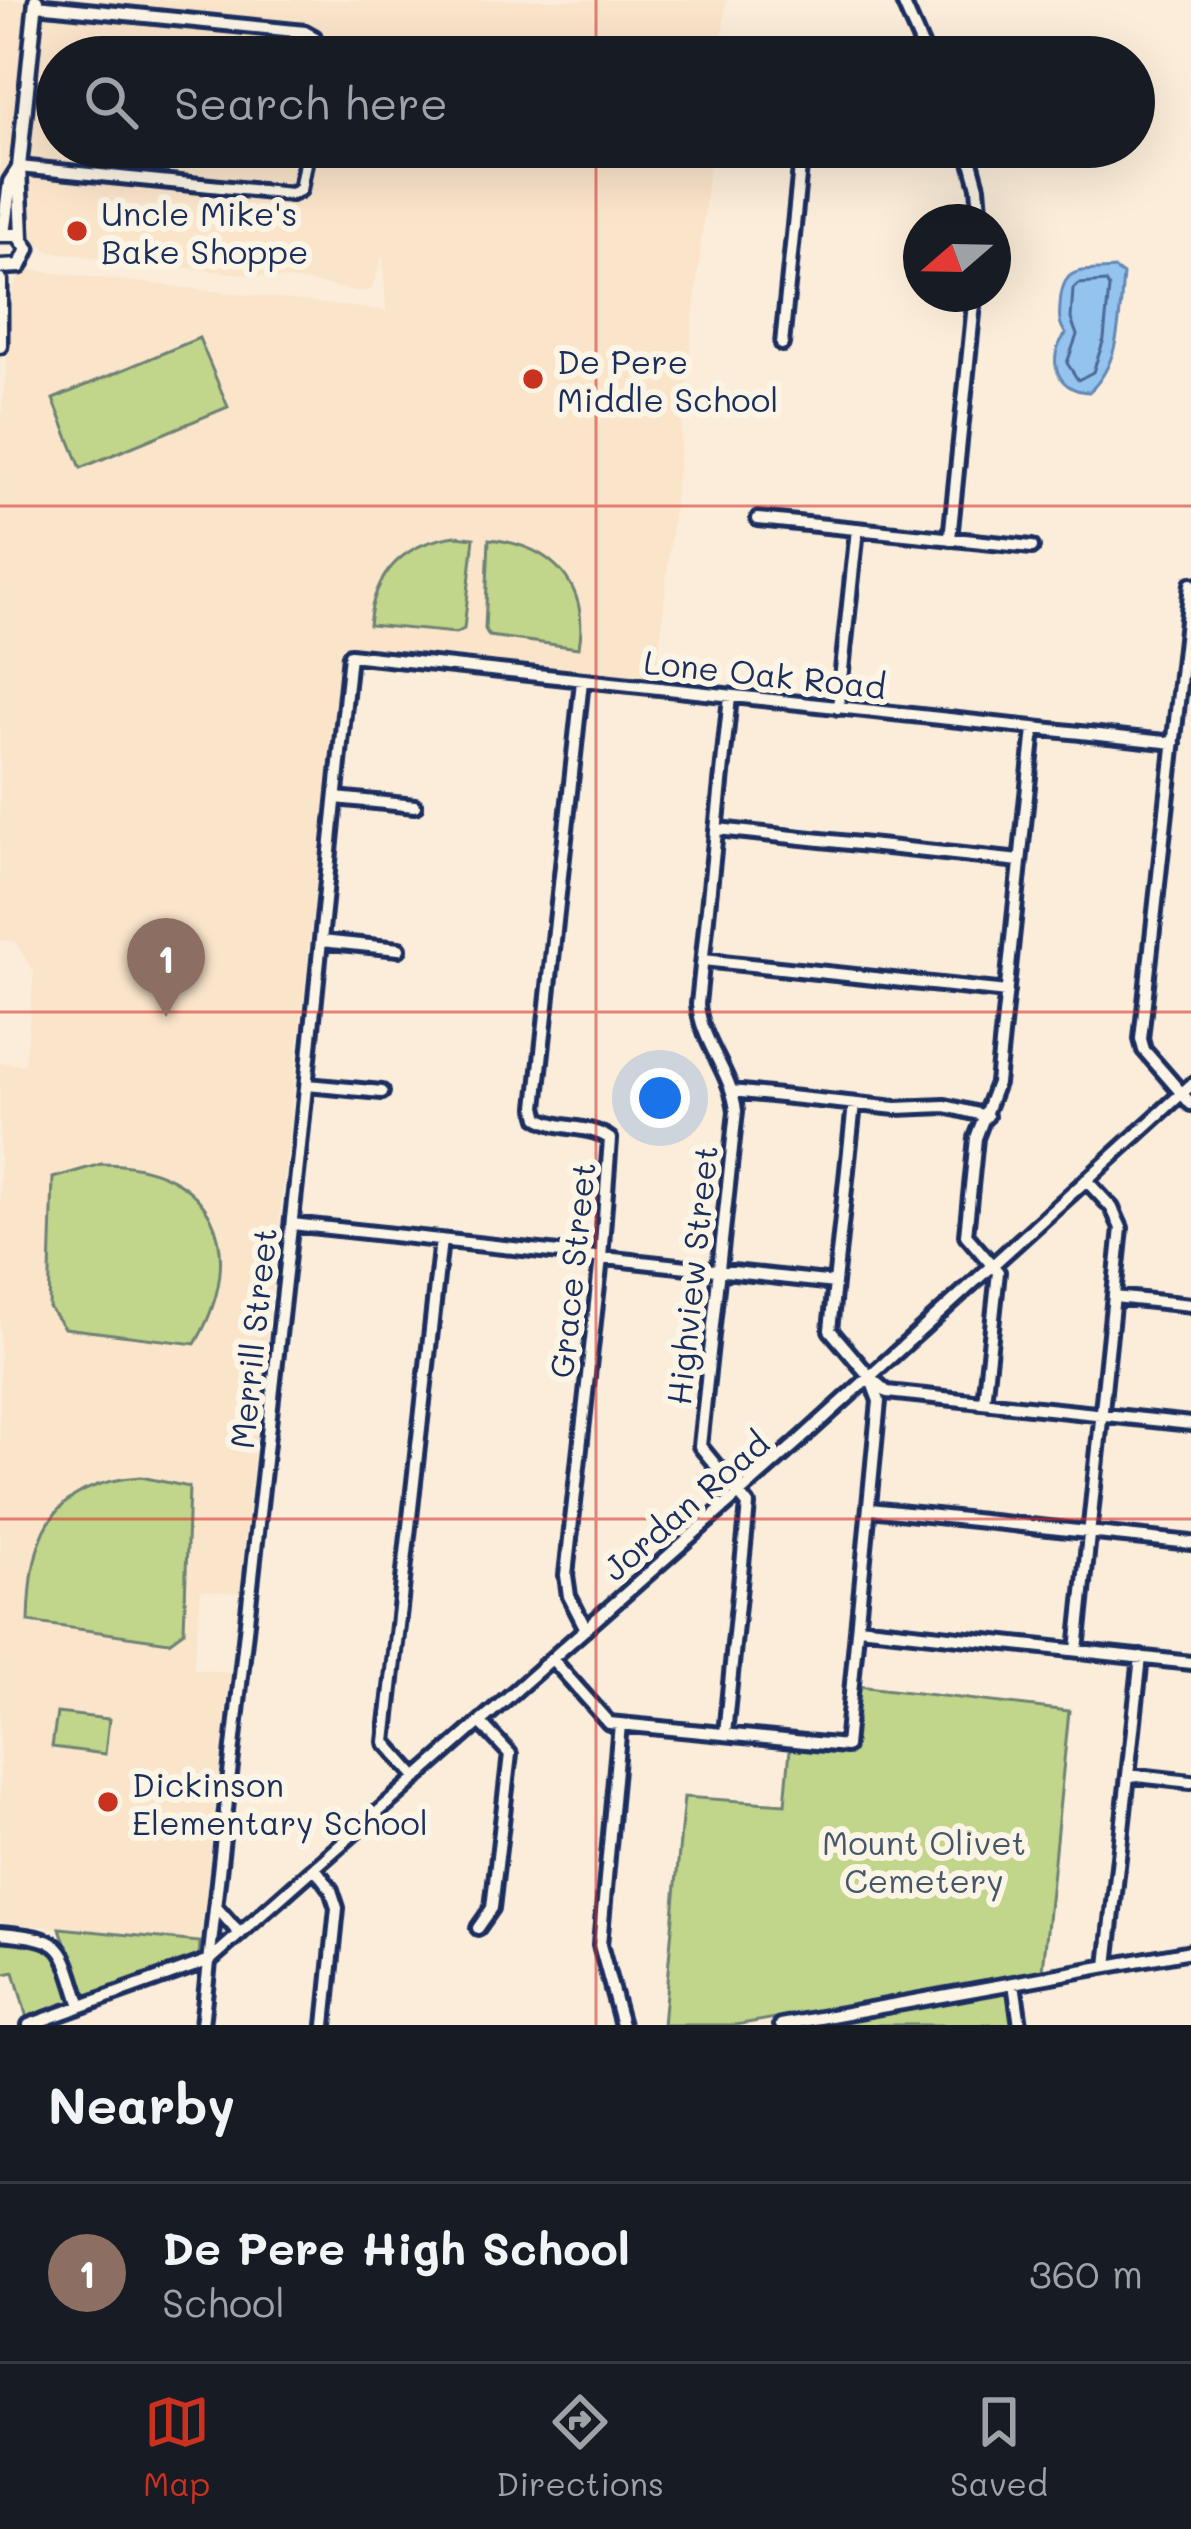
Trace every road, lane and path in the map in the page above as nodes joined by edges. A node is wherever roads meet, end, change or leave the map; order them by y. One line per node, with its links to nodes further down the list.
1 (902, 0): 4 (street)
2 (36, 2): 3 (street); 5 (street)
3 (312, 36)
4 (918, 36)
5 (19, 167): 6 (street); 10 (street); 11 (street)
6 (305, 168)
7 (800, 168): 17 (street)
8 (973, 168): 9 (street)
9 (979, 204)
10 (2, 235): 11 (street)
11 (22, 237): 12 (street)
12 (20, 266): 13 (street); 16 (street)
13 (0, 267)
14 (0, 280): 16 (street)
15 (973, 312): 21 (street)
16 (2, 322): 18 (street)
17 (782, 344)
18 (0, 346)
19 (758, 519): 20 (street)
20 (857, 529): 21 (street); 27 (street)
21 (950, 539): 22 (street)
22 (1032, 547)
23 (1191, 584): 29 (street)
24 (350, 656): 25 (street, Lone Oak Road); 30 (street, Merrill Street)
25 (582, 681): 26 (street, Lone Oak Road); 48 (street, Grace Street)
26 (730, 697): 27 (street, Lone Oak Road); 32 (street, Highview Street)
27 (838, 708): 28 (street, Lone Oak Road)
28 (1034, 729): 29 (street, Lone Oak Road); 33 (street)
29 (1174, 743): 39 (street)
30 (336, 798): 31 (street); 34 (street, Merrill Street)
31 (415, 806)
32 (717, 830): 33 (street); 36 (street, Highview Street)
33 (1020, 861): 37 (street)
34 (321, 941): 35 (street); 38 (street, Merrill Street)
35 (399, 949)
36 (703, 960): 37 (street); 40 (street, Highview Street)
37 (1007, 992): 44 (street)
38 (307, 1084): 41 (street); 46 (street, Merrill Street)
39 (1186, 1089): 43 (street); 45 (street, Jordan Road)
40 (731, 1091): 42 (street); 50 (street, Highview Street)
41 (382, 1092)
42 (854, 1104): 44 (street); 51 (street)
43 (1191, 1105)
44 (987, 1115): 49 (street)
45 (1086, 1180): 49 (street, Jordan Road); 52 (street)
46 (292, 1224): 47 (street); 75 (street, Merrill Street)
47 (441, 1240): 48 (street); 72 (street)
48 (601, 1258): 50 (street); 63 (street, Grace Street)
49 (993, 1264): 54 (street, Jordan Road); 55 (street)
50 (719, 1271): 51 (street); 58 (street, Highview Street)
51 (835, 1283): 54 (street)
52 (1114, 1297): 53 (street); 56 (street)
53 (1191, 1305)
54 (870, 1377): 55 (street); 58 (street, Jordan Road); 59 (street)
55 (984, 1402): 56 (street)
56 (1102, 1415): 57 (street); 60 (street)
57 (1191, 1424)
58 (741, 1492): 63 (street, Jordan Road); 70 (street)
59 (870, 1509): 60 (street); 62 (street)
60 (1089, 1532): 61 (street); 64 (street)
61 (1191, 1543)
62 (858, 1627): 64 (street); 70 (street)
63 (586, 1629): 66 (street, Jordan Road)
64 (1077, 1650): 65 (street)
65 (1141, 1657): 67 (street); 71 (street)
66 (552, 1659): 68 (street, Jordan Road); 69 (street)
67 (1191, 1663)
68 (480, 1722): 72 (street, Jordan Road); 76 (street)
69 (620, 1724): 70 (street); 87 (street)
70 (725, 1734)
71 (1128, 1775): 73 (street); 81 (street)
72 (417, 1778): 74 (street, Jordan Road)
73 (1191, 1782)
74 (315, 1868): 78 (street, Jordan Road); 86 (street)
75 (216, 1906): 78 (street); 80 (street, Merrill Street)
76 (478, 1928)
77 (0, 1933): 83 (street)
78 (240, 1934): 80 (street, Jordan Road)
79 (1191, 1951): 81 (street)
80 (210, 1960): 83 (street); 85 (street, Merrill Street)
81 (1107, 1966): 82 (street)
82 (1014, 1983): 88 (street); 89 (street)
83 (81, 2006): 84 (street)
84 (28, 2025)
85 (202, 2025)
86 (325, 2025)
87 (622, 2025)
88 (781, 2025)
89 (1020, 2025)

